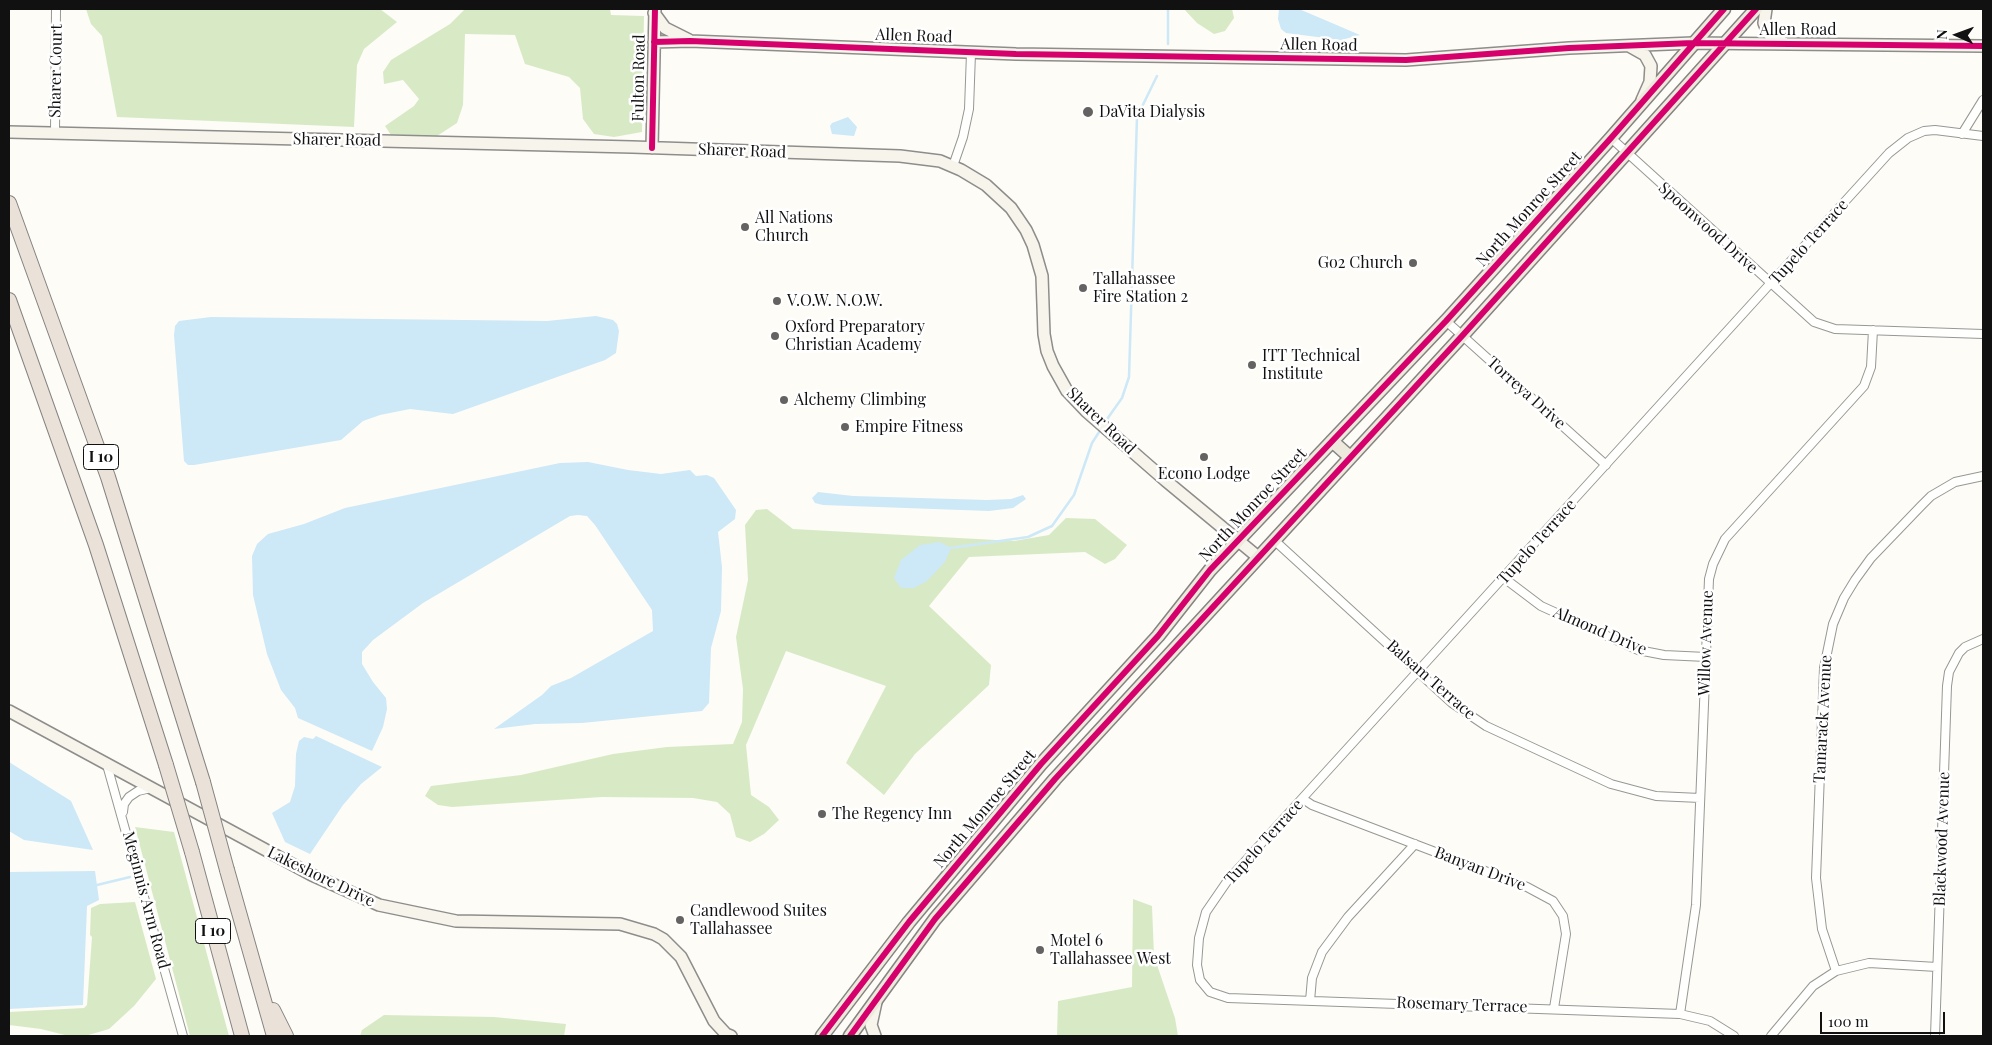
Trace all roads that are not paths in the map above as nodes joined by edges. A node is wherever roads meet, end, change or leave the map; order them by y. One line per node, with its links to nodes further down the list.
1 (56, 9): 17 (street, Sharer Court)
2 (1724, 9): 8 (main road, North Monroe Street)
3 (1756, 9): 9 (main road, North Monroe Street)
4 (1766, 9): 10 (street)
5 (654, 11): 6 (street); 7 (street, Fulton Road)
6 (690, 41): 7 (street, Allen Road); 13 (street, Allen Road)
7 (654, 42): 21 (street, Fulton Road)
8 (1694, 43): 9 (street, Allen Road); 11 (street, Allen Road); 15 (main road, North Monroe Street)
9 (1724, 43): 10 (street, Allen Road); 22 (main road, North Monroe Street)
10 (1785, 44): 12 (street, Allen Road)
11 (1628, 45): 13 (street, Allen Road); 15 (street)
12 (1983, 46)
13 (971, 52): 23 (street)
14 (1983, 100): 18 (street)
15 (1640, 104): 20 (main road, North Monroe Street)
16 (12, 132): 17 (street, Sharer Road)
17 (55, 133): 21 (street, Sharer Road)
18 (1962, 134): 19 (street); 27 (street, Tupelo Terrace)
19 (1983, 136)
20 (1611, 138): 22 (street, Spoonwood Drive); 25 (main road, North Monroe Street)
21 (652, 148): 23 (street, Sharer Road)
22 (1625, 152): 26 (main road, North Monroe Street); 27 (street, Spoonwood Drive)
23 (953, 166): 38 (street, Sharer Road)
24 (9, 203): 64 (highway, I 10, bridge)
25 (1530, 228): 26 (main road); 29 (main road, North Monroe Street)
26 (1546, 241): 32 (main road, North Monroe Street)
27 (1771, 284): 30 (street, Spoonwood Drive); 35 (street, Tupelo Terrace)
28 (9, 300): 70 (highway, I 10, bridge)
29 (1446, 321): 32 (street, Torreya Drive); 33 (main road, North Monroe Street)
30 (1873, 330): 31 (street, Spoonwood Drive); 43 (street, Willow Avenue)
31 (1983, 334)
32 (1462, 336): 34 (main road, North Monroe Street); 35 (street, Torreya Drive)
33 (1332, 441): 34 (main road); 38 (main road, North Monroe Street)
34 (1350, 456): 37 (main road, North Monroe Street)
35 (1606, 465): 40 (street, Tupelo Terrace)
36 (1983, 476): 63 (street, Tamarack Avenue)
37 (1274, 540): 39 (main road, North Monroe Street); 46 (street, Balsam Terrace)
38 (1236, 541): 39 (street, Sharer Road); 42 (main road, North Monroe Street)
39 (1258, 557): 44 (main road, North Monroe Street)
40 (1504, 578): 43 (street, Almond Drive); 46 (street, Tupelo Terrace)
41 (1983, 639): 61 (street, Blackwood Avenue)
42 (1141, 653): 44 (main road); 45 (main road, North Monroe Street)
43 (1706, 657): 55 (street, Willow Avenue)
44 (1156, 669): 47 (main road, North Monroe Street)
45 (1127, 670): 47 (main road); 49 (main road, North Monroe Street)
46 (1418, 672): 55 (street, Balsam Terrace); 56 (street, Tupelo Terrace)
47 (1140, 687): 52 (main road, North Monroe Street)
48 (9, 711): 50 (street, Lakeshore Drive)
49 (1041, 764): 51 (main road, North Monroe Street); 52 (main road)
50 (107, 765): 53 (street, Lakeshore Drive); 57 (street, Meginnis Arm Road)
51 (1030, 778): 54 (main road); 59 (main road, North Monroe Street)
52 (1055, 780): 54 (main road, North Monroe Street)
53 (151, 788): 57 (street); 73 (street, Lakeshore Drive)
54 (1045, 791): 60 (main road, North Monroe Street)
55 (1700, 798): 68 (street, Willow Avenue)
56 (1302, 799): 58 (street, Banyan Drive); 62 (street, Tupelo Terrace)
57 (123, 817): 69 (street, Meginnis Arm Road)
58 (1415, 844): 66 (street); 67 (street, Banyan Drive)
59 (923, 904): 60 (main road); 74 (main road, North Monroe Street)
60 (936, 919): 65 (main road, North Monroe Street)
61 (1937, 967): 63 (street); 79 (street, Blackwood Avenue)
62 (1198, 971): 66 (street, Rosemary Terrace)
63 (1836, 971): 78 (street)
64 (260, 985): 71 (highway, I 10); 72 (highway)
65 (878, 997): 75 (main road, North Monroe Street); 76 (street)
66 (1310, 1001): 67 (street, Rosemary Terrace)
67 (1554, 1008): 68 (street, Rosemary Terrace)
68 (1680, 1014): 77 (street, Rosemary Terrace)
69 (183, 1036)
70 (242, 1036)
71 (274, 1036)
72 (286, 1036)
73 (731, 1036)
74 (822, 1036)
75 (850, 1036)
76 (875, 1036)
77 (1734, 1036)
78 (1772, 1036)
79 (1935, 1036)

